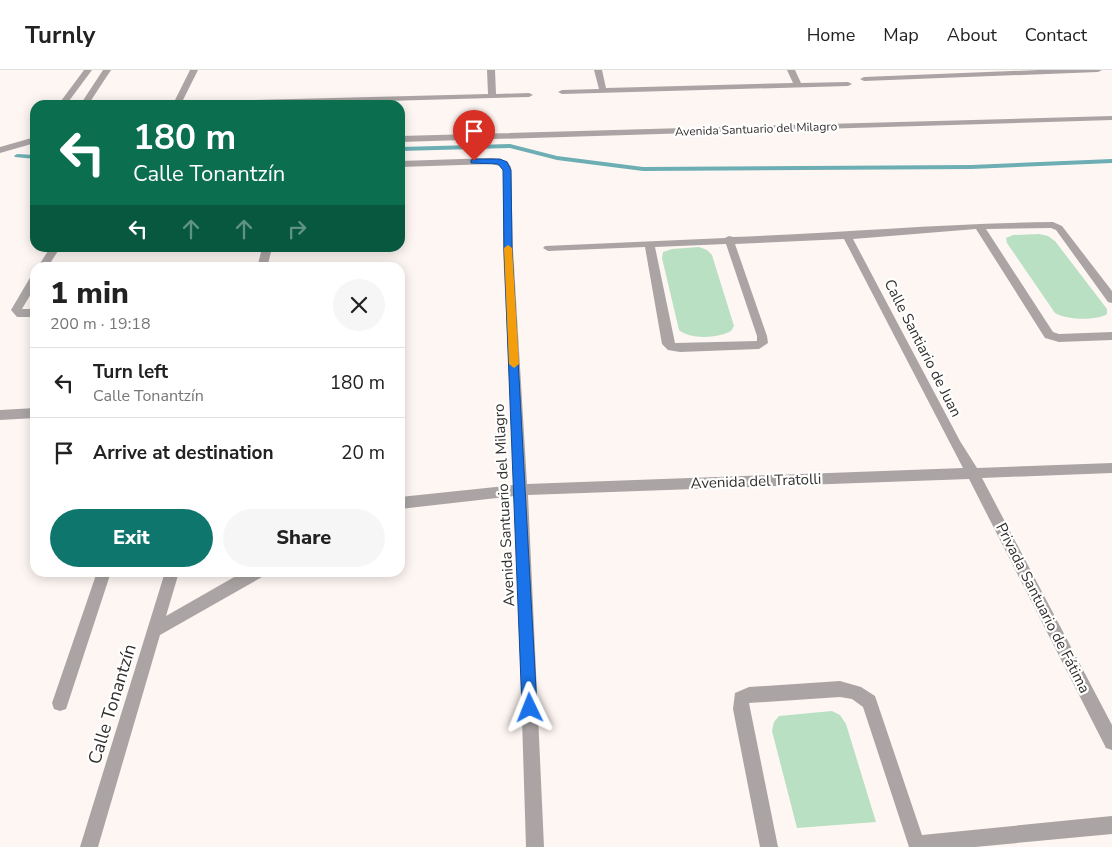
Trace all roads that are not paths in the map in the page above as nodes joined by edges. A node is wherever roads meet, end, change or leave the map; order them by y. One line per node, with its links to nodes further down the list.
1 (88, 70): 18 (street)
2 (108, 70): 19 (street)
3 (194, 70): 20 (street)
4 (491, 70): 17 (street)
5 (598, 70): 15 (street)
6 (790, 70): 13 (street)
7 (898, 70): 10 (street)
8 (1098, 70): 9 (street)
9 (1024, 72): 10 (street)
10 (903, 77): 11 (street)
11 (864, 79)
12 (848, 84): 13 (street)
13 (798, 85): 15 (street)
14 (562, 92): 15 (street)
15 (603, 92)
16 (528, 95): 17 (street)
17 (492, 96): 21 (street)
18 (66, 100)
19 (87, 100)
20 (179, 100)
21 (352, 100)
22 (1112, 118): 23 (street, Avenida Santuario del Milagro)
23 (405, 139)
24 (30, 141): 25 (street)
25 (0, 150)
26 (405, 164): 40 (street, Avenida Santuario del Milagro)
27 (978, 226): 28 (street); 33 (street); 35 (street)
28 (847, 236): 29 (street); 39 (street, Calle Santiario de Juan)
29 (729, 239): 30 (street); 30 (street)
30 (649, 243): 31 (street)
31 (548, 248)
32 (30, 286): 34 (street)
33 (1112, 299)
34 (30, 313)
35 (1112, 336)
36 (30, 413): 37 (street)
37 (0, 415)
38 (1112, 468): 39 (street, Avenida del Tratolli)
39 (973, 474): 40 (street, Avenida del Tratolli); 47 (street, Privada Santuario de Fátima)
40 (521, 490): 41 (street, Avenida del Tratolli); 51 (street, Avenida Santuario del Milagro)
41 (405, 502)
42 (102, 577): 46 (street)
43 (171, 577): 45 (street, Calle Tonantzín)
44 (248, 577): 45 (street)
45 (155, 630): 50 (street, Calle Tonantzín)
46 (60, 703)
47 (1112, 742)
48 (1112, 825): 49 (street)
49 (917, 846): 52 (street)
50 (89, 847)
51 (535, 847)
52 (769, 847)

